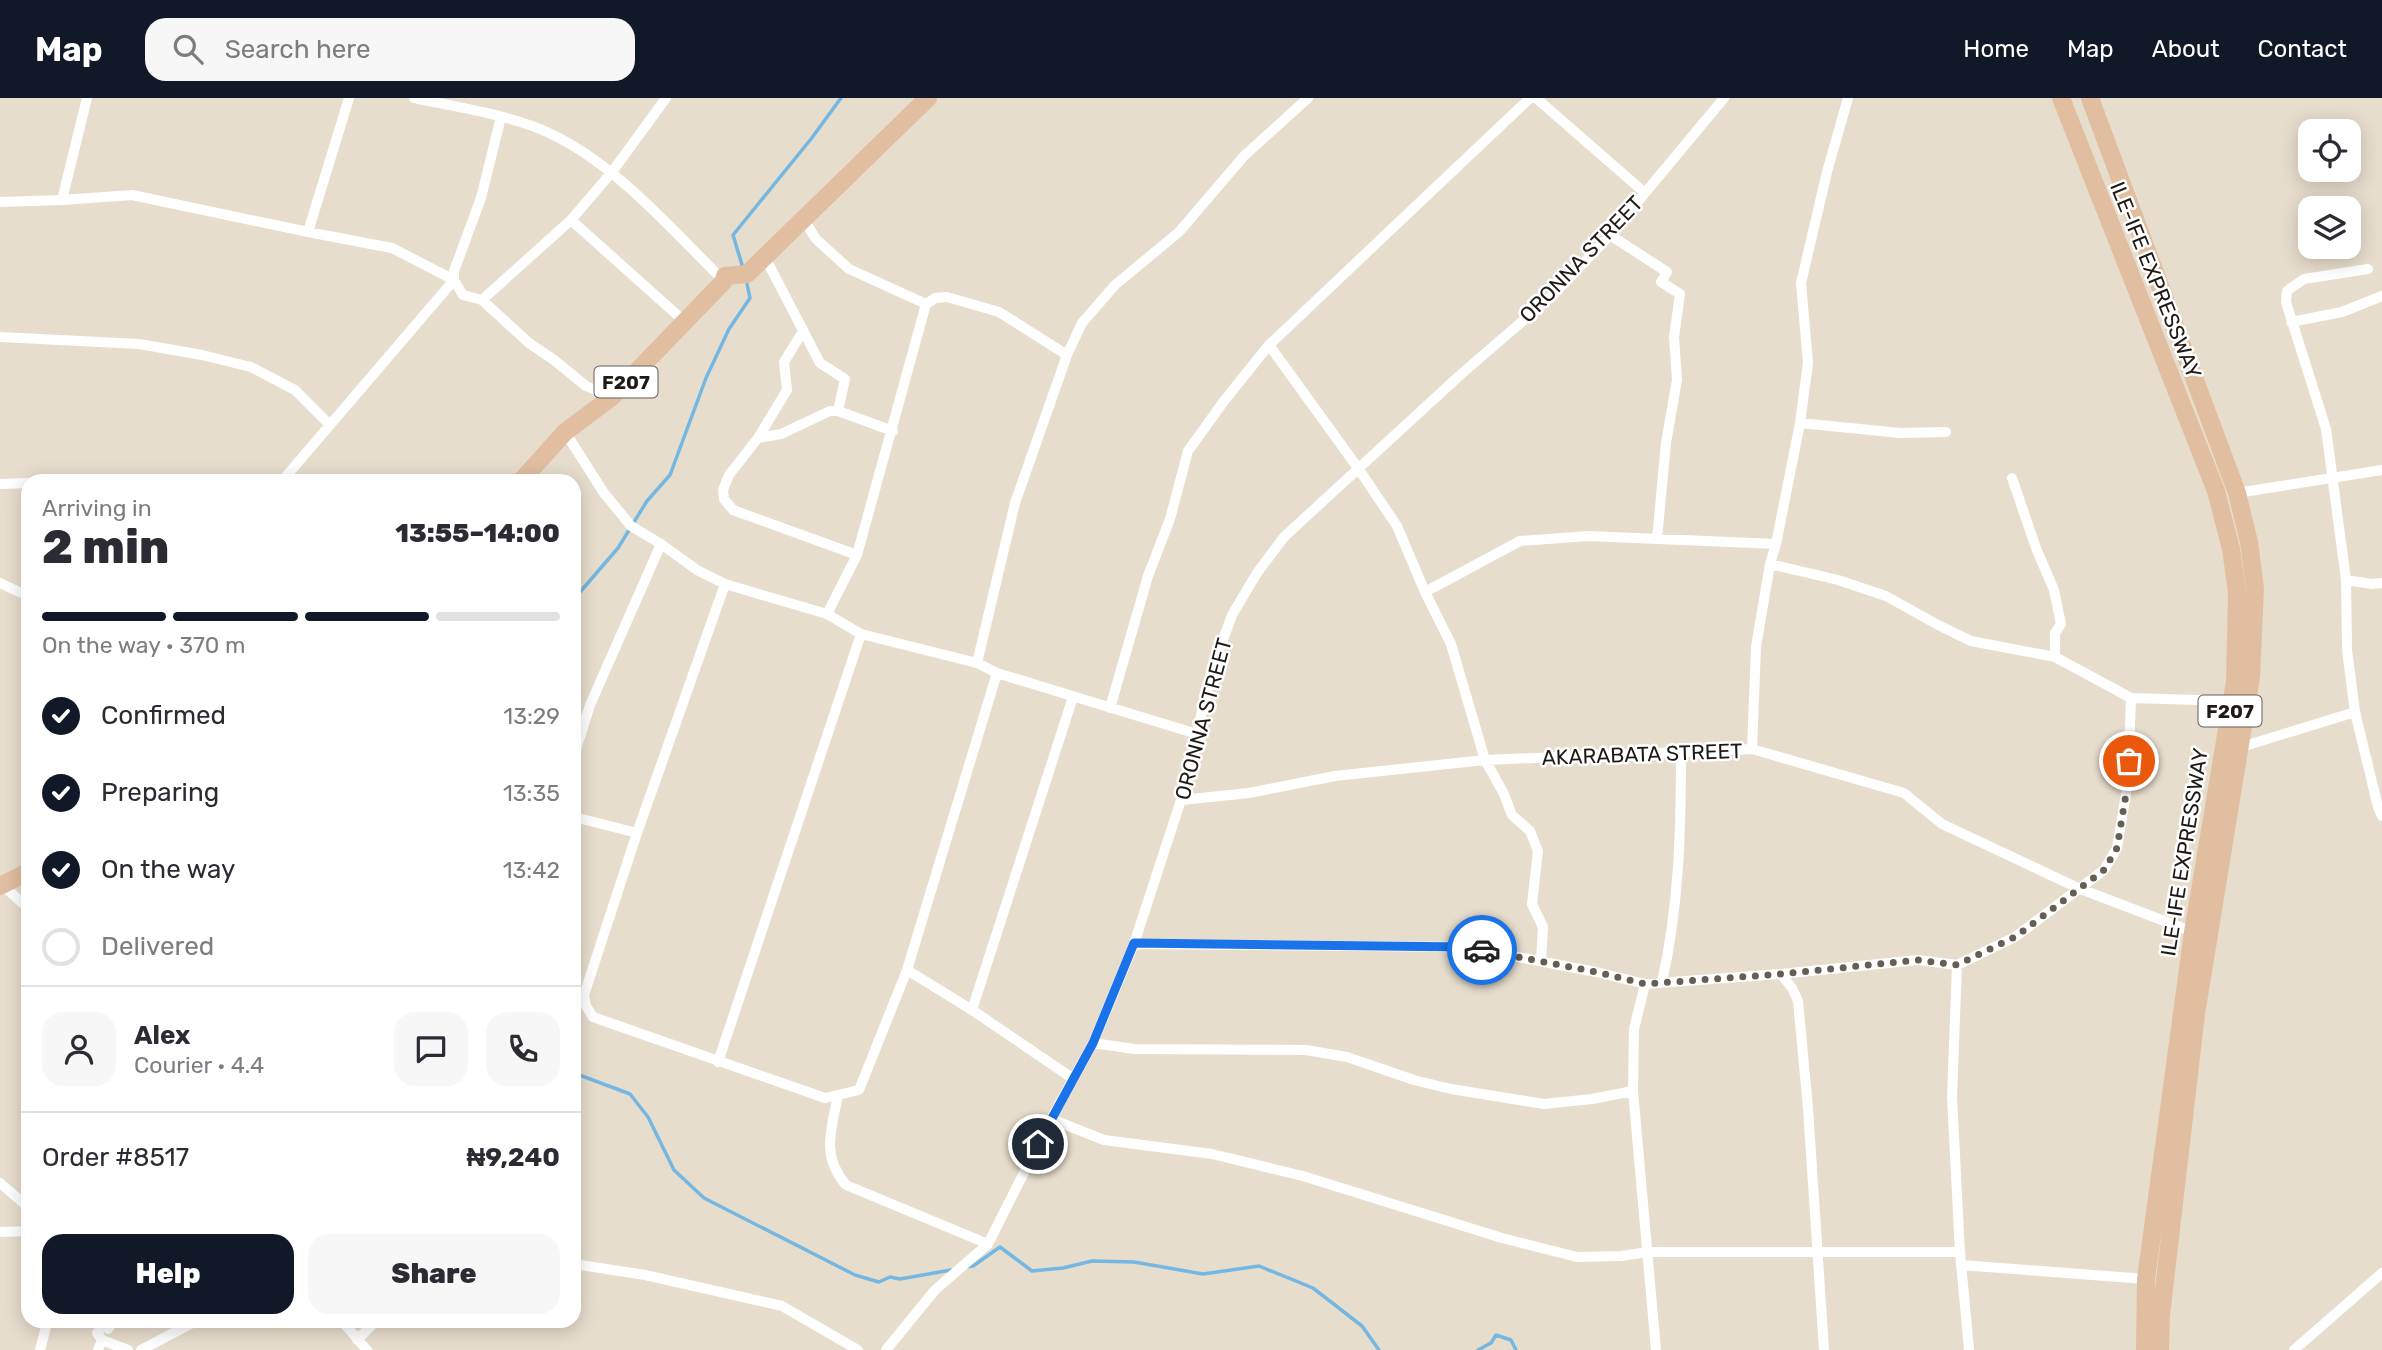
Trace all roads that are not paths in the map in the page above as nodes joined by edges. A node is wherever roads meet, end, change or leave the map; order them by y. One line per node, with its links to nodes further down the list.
1 (88, 98): 16 (street)
2 (349, 98): 20 (street)
3 (414, 98): 13 (street)
4 (666, 98): 14 (street)
5 (928, 98): 19 (main road)
6 (1308, 98): 34 (street)
7 (1530, 98): 33 (street)
8 (1536, 98): 15 (street)
9 (1848, 98): 37 (street)
10 (2060, 98): 70 (main road, ILE-IFE EXPRESSWAY / F207)
11 (2090, 98): 51 (main road, ILE-IFE EXPRESSWAY / F207)
12 (1719, 100): 15 (street, ORONNA STREET)
13 (502, 117): 14 (street); 25 (street)
14 (612, 172): 18 (street); 24 (street)
15 (1645, 193): 21 (street, ORONNA STREET)
16 (62, 200): 17 (street); 20 (street)
17 (0, 202)
18 (571, 220): 27 (street); 29 (street)
19 (804, 220): 22 (main road); 28 (street)
20 (308, 232): 25 (street)
21 (1610, 235): 43 (street, ORONNA STREET); 52 (street)
22 (754, 267): 24 (main road); 31 (street)
23 (2368, 269): 30 (street)
24 (724, 278): 29 (main road, F207)
25 (454, 280): 27 (street); 38 (street)
26 (2382, 296): 30 (street)
27 (482, 300): 35 (street)
28 (926, 304): 34 (street); 39 (street)
29 (685, 322): 35 (main road, F207)
30 (2291, 322): 48 (street)
31 (803, 331): 36 (street); 42 (street)
32 (0, 337): 38 (street)
33 (1269, 345): 43 (street); 71 (street)
34 (1067, 355): 66 (street)
35 (611, 397): 40 (main road, F207)
36 (838, 411): 39 (street); 42 (street)
37 (1800, 423): 41 (street); 54 (street)
38 (330, 425): 45 (street)
39 (893, 431): 55 (street)
40 (565, 432): 46 (main road, F207); 53 (street)
41 (1946, 432)
42 (758, 438): 55 (street)
43 (1358, 468): 61 (street); 74 (street, ORONNA STREET)
44 (2382, 470): 48 (street)
45 (288, 474)
46 (527, 474)
47 (2012, 478): 65 (street)
48 (2333, 478): 51 (street); 57 (street)
49 (21, 483): 50 (street)
50 (0, 484)
51 (2237, 493): 75 (main road, ILE-IFE EXPRESSWAY / F207)
52 (1657, 539): 54 (street); 61 (street)
53 (661, 544): 60 (street); 73 (street)
54 (1776, 544): 56 (street)
55 (857, 555): 63 (street)
56 (1770, 564): 65 (street); 76 (street)
57 (2346, 580): 59 (street); 72 (street)
58 (0, 583): 62 (street)
59 (2382, 583)
60 (725, 584): 63 (street); 82 (street)
61 (1425, 592): 78 (street)
62 (21, 593)
63 (827, 614): 64 (street)
64 (861, 634): 66 (street); 97 (street)
65 (2054, 657): 69 (street)
66 (977, 663): 67 (street)
67 (997, 673): 68 (street); 91 (street)
68 (1073, 697): 71 (street); 95 (street)
69 (2132, 698): 70 (street); 85 (street)
70 (2231, 701): 87 (main road, ILE-IFE EXPRESSWAY / F207)
71 (1110, 708): 74 (street)
72 (2355, 712): 75 (street); 80 (street)
73 (581, 734)
74 (1197, 734): 79 (street, ORONNA STREET)
75 (2238, 748): 131 (main road, ILE-IFE EXPRESSWAY / F207)
76 (1752, 749): 77 (street, AKARABATA STREET); 85 (street, AKARABATA STREET)
77 (1681, 753): 78 (street, AKARABATA STREET); 93 (street)
78 (1485, 760): 79 (street, AKARABATA STREET); 89 (street)
79 (1181, 800): 88 (street, ORONNA STREET)
80 (2382, 816)
81 (581, 819): 82 (street)
82 (637, 833): 97 (street)
83 (21, 875): 84 (main road)
84 (1, 885): 86 (street)
85 (2078, 888): 87 (street, AKARABATA STREET); 90 (street)
86 (21, 902)
87 (2193, 932): 113 (main road, ILE-IFE EXPRESSWAY / F207)
88 (1134, 943): 89 (street); 96 (street, ORONNA STREET)
89 (1542, 961): 94 (street)
90 (1957, 965): 92 (street); 107 (street)
91 (907, 970): 95 (street); 100 (street)
92 (1781, 974): 93 (street); 109 (street)
93 (1662, 982): 94 (street)
94 (1645, 984): 99 (street)
95 (972, 1010): 98 (street)
96 (1093, 1043): 98 (street, ORONNA STREET); 99 (street)
97 (718, 1062): 100 (street)
98 (1072, 1078): 101 (street, ORONNA STREET)
99 (1633, 1091): 108 (street)
100 (838, 1096): 106 (street)
101 (1051, 1119): 106 (street, ORONNA STREET); 108 (street)
102 (0, 1182): 103 (street)
103 (21, 1201)
104 (21, 1231): 105 (street)
105 (0, 1232)
106 (987, 1245): 126 (street)
107 (1960, 1251): 109 (street); 111 (street)
108 (1648, 1252): 109 (street); 127 (street)
109 (1816, 1253): 128 (street)
110 (581, 1265): 125 (street)
111 (1961, 1265): 113 (street); 129 (street)
112 (2382, 1273): 132 (street)
113 (2146, 1279): 130 (main road, ILE-IFE EXPRESSWAY / F207)
114 (46, 1328): 121 (street)
115 (101, 1328): 120 (street)
116 (183, 1328): 123 (street)
117 (348, 1328): 119 (street)
118 (369, 1328): 119 (street)
119 (357, 1340): 124 (street)
120 (100, 1345): 122 (street)
121 (40, 1350)
122 (128, 1350)
123 (141, 1350)
124 (367, 1350)
125 (858, 1350)
126 (886, 1350)
127 (1656, 1350)
128 (1824, 1350)
129 (1969, 1350)
130 (2145, 1350)
131 (2160, 1350)
132 (2294, 1350)

